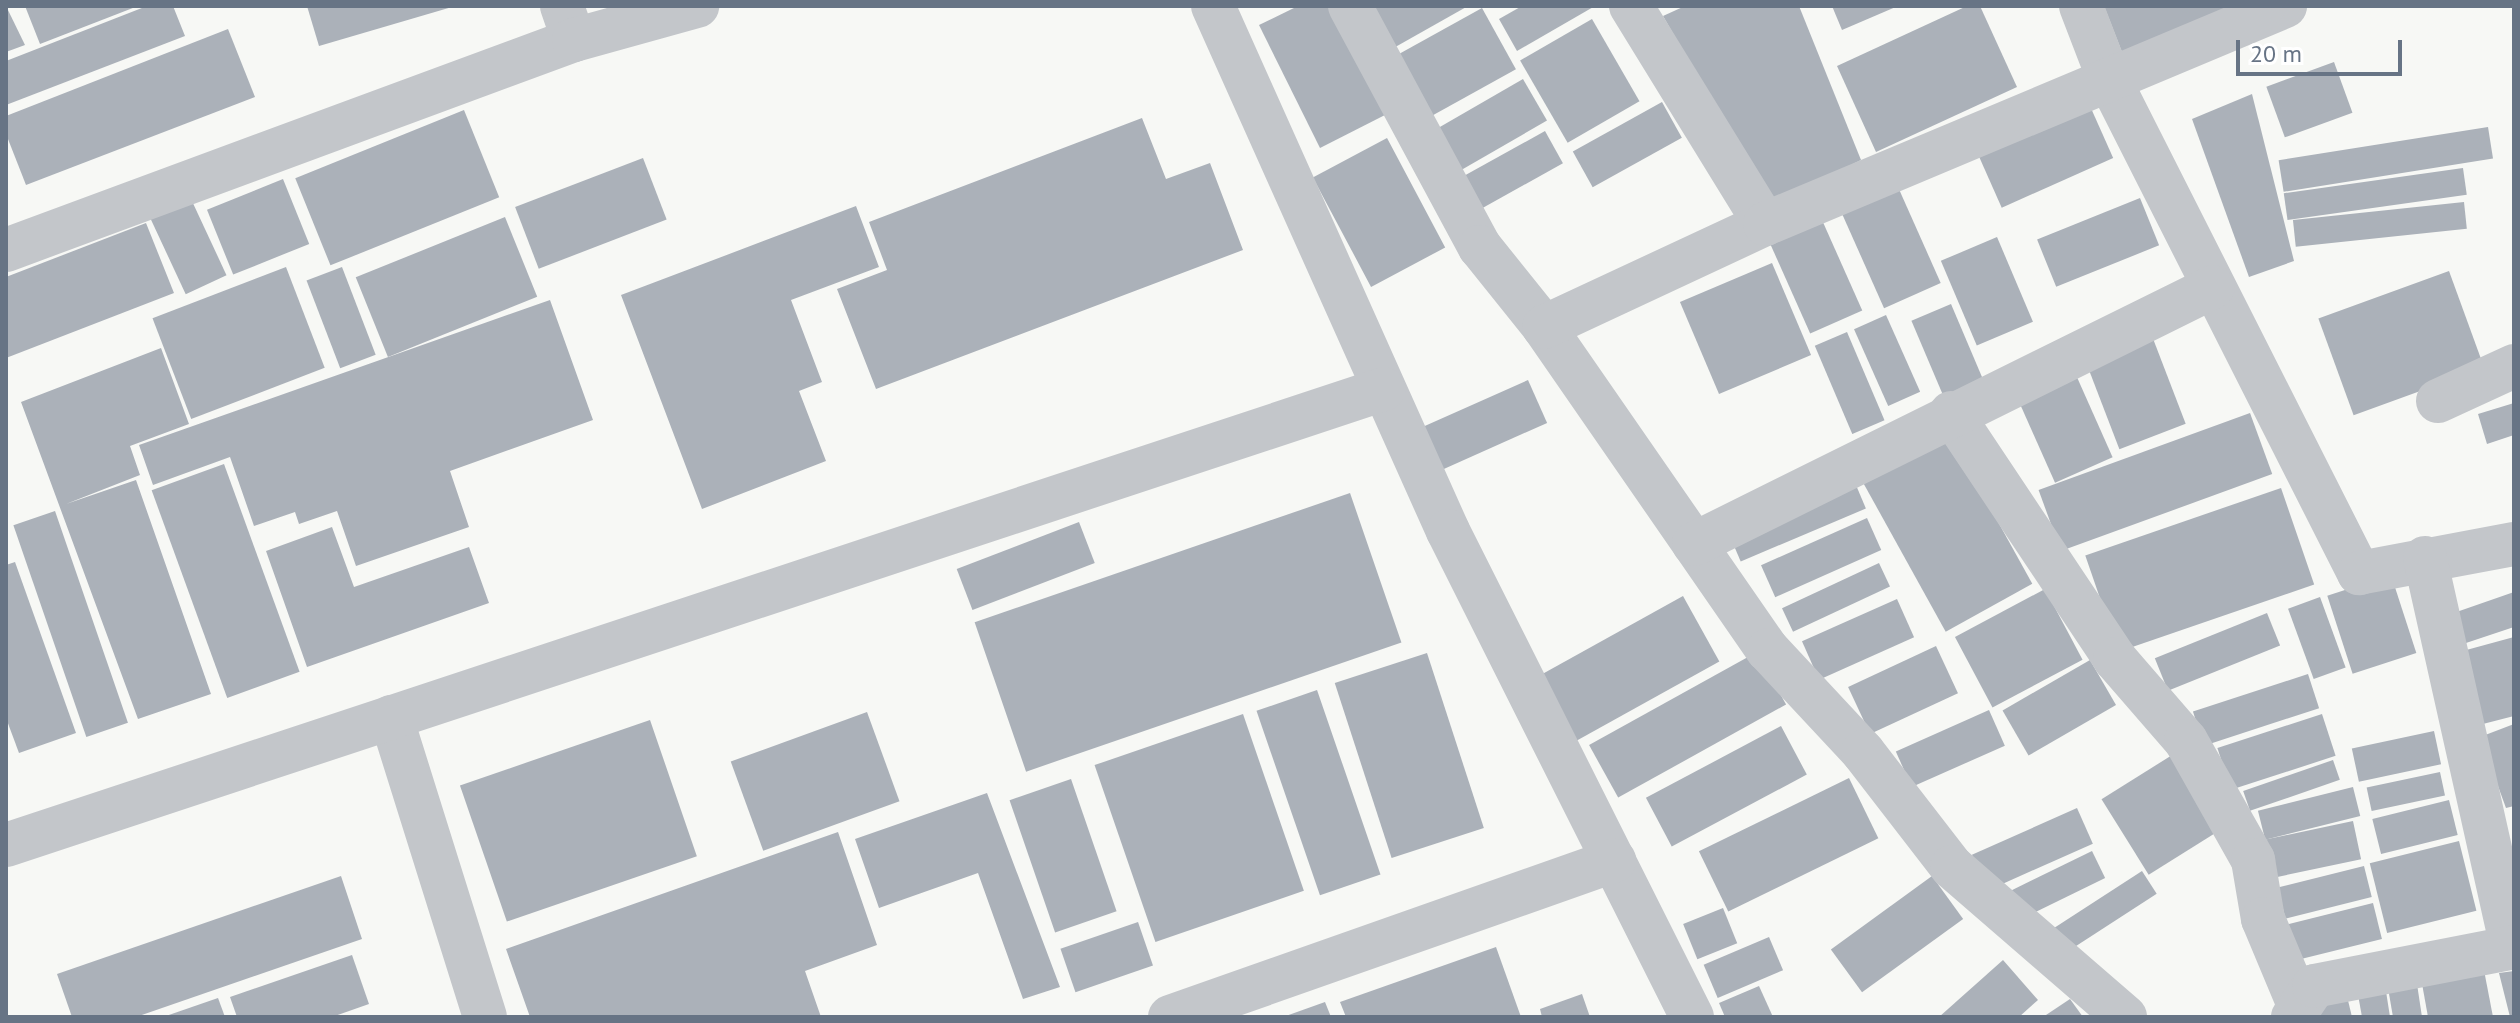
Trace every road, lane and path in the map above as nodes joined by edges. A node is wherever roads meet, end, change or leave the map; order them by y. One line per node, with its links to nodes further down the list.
1 (697, 6): 7 (street)
2 (1213, 6): 14 (street)
3 (1350, 6): 12 (street)
4 (1631, 6): 9 (street)
5 (2081, 6): 8 (street)
6 (2285, 6): 8 (street)
7 (568, 23): 10 (street)
8 (2109, 79): 9 (street); 11 (street)
9 (1765, 224): 12 (street)
10 (6, 250)
11 (2213, 287): 16 (street); 19 (street)
12 (1544, 327): 17 (street)
13 (2514, 366): 15 (street)
14 (1384, 389): 20 (street); 22 (street)
15 (2438, 401)
16 (1951, 413): 17 (street); 24 (street)
17 (1694, 544): 28 (street)
18 (2514, 544): 19 (street)
19 (2425, 558): 23 (street)
20 (391, 717): 21 (street); 25 (street)
21 (6, 845)
22 (1614, 861): 26 (street); 27 (street)
23 (2513, 947): 24 (street)
24 (2296, 1011)
25 (485, 1017)
26 (1170, 1017)
27 (1692, 1017)
28 (2125, 1017)

